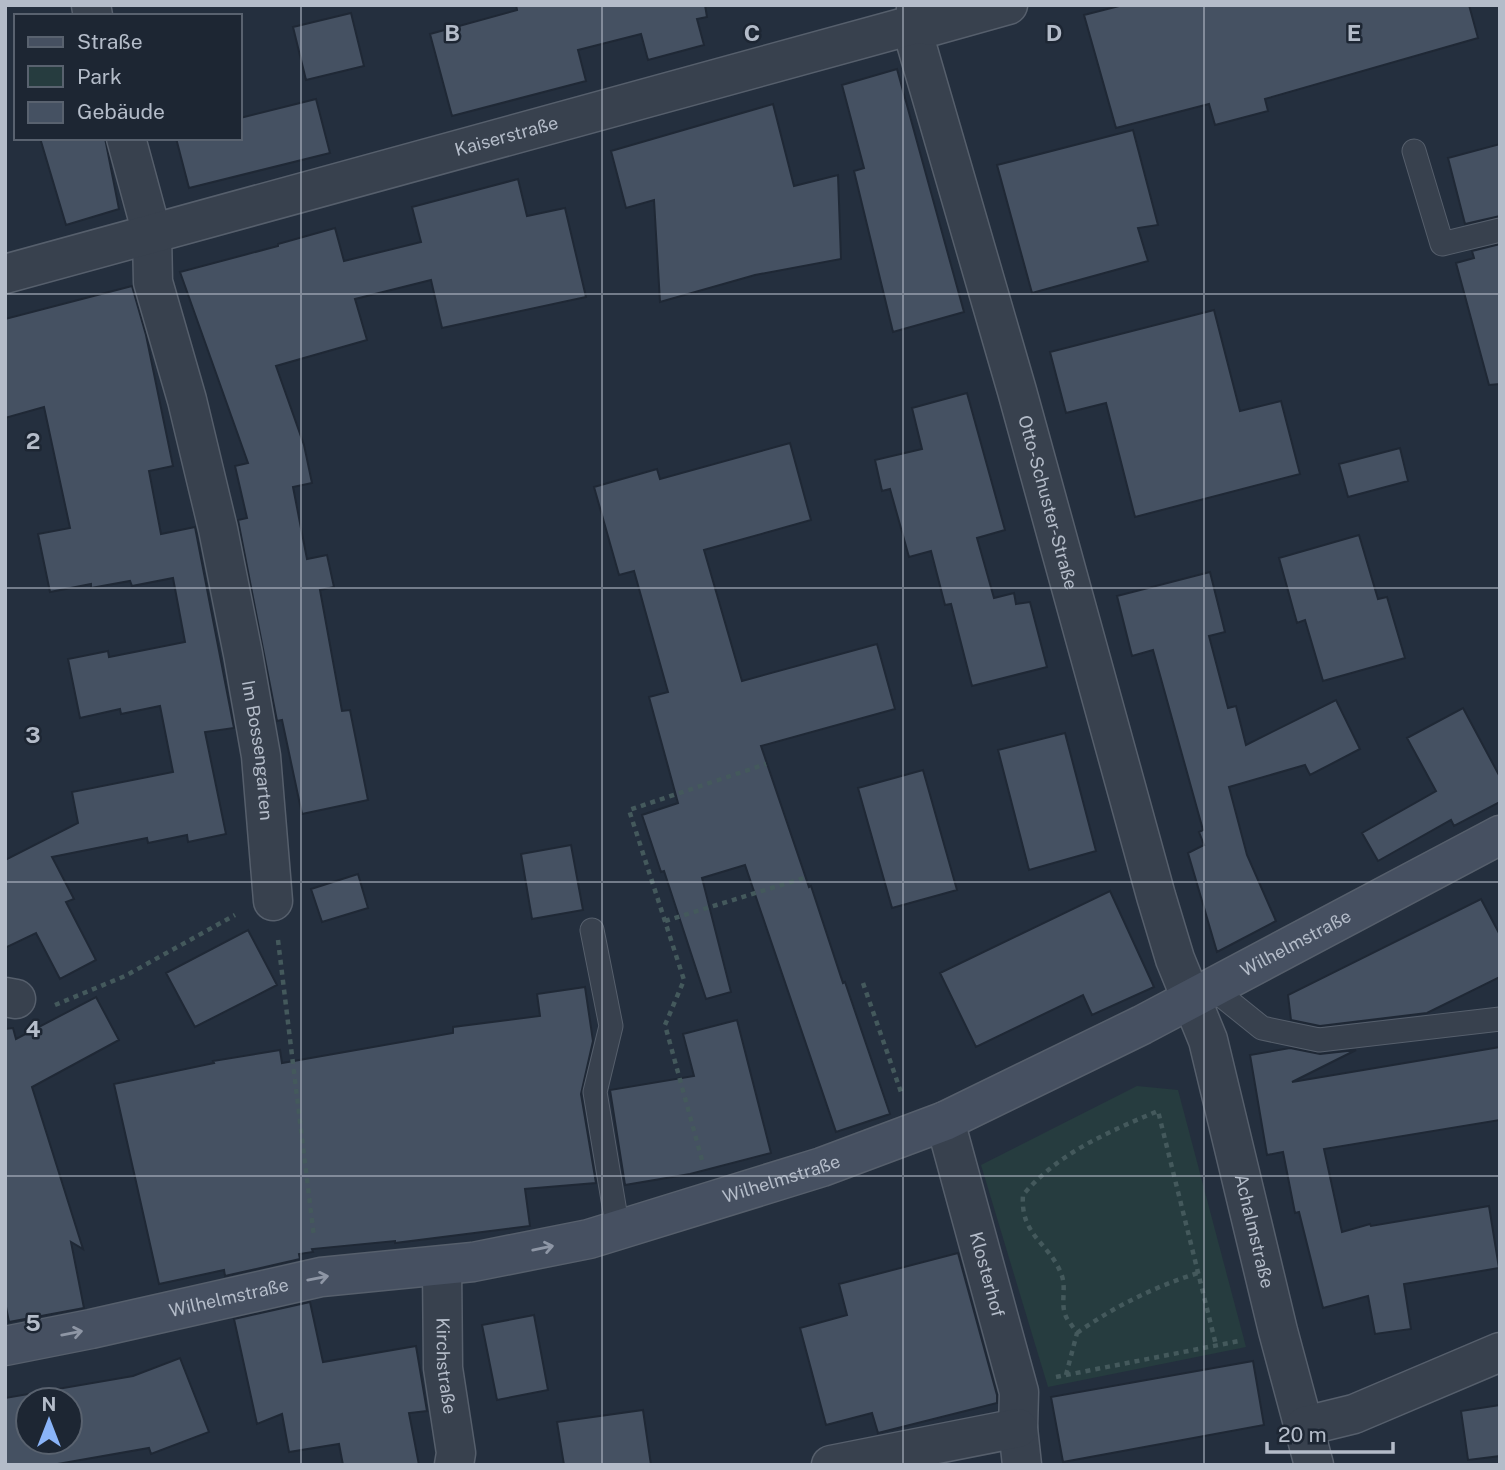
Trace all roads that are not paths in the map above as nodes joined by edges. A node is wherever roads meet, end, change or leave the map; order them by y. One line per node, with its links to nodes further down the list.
1 (1009, 5): 2 (street, Kaiserstraße)
2 (916, 15): 6 (street, Kaiserstraße); 11 (street, Otto-Schuster-Straße)
3 (127, 140): 6 (street, Im Bossengarten)
4 (1415, 151): 5 (lane)
5 (1500, 230)
6 (152, 234): 7 (street, Kaiserstraße); 9 (street, Im Bossengarten)
7 (5, 274)
8 (1500, 835): 11 (street, Wilhelmstraße)
9 (273, 895)
10 (592, 930): 14 (lane)
11 (1202, 993): 12 (lane); 13 (street, Wilhelmstraße); 18 (street, Achalmstraße)
12 (1500, 1019)
13 (930, 1127): 14 (street, Wilhelmstraße); 19 (street, Klosterhof)
14 (618, 1230): 15 (street, Wilhelmstraße, one-way to 14)
15 (442, 1266): 16 (street, Wilhelmstraße, one-way to 15); 20 (street, Kirchstraße)
16 (5, 1346)
17 (1500, 1352): 18 (street)
18 (1305, 1426): 22 (street, Achalmstraße)
19 (1020, 1428): 21 (street)
20 (454, 1465)
21 (831, 1465)
22 (1314, 1465)

